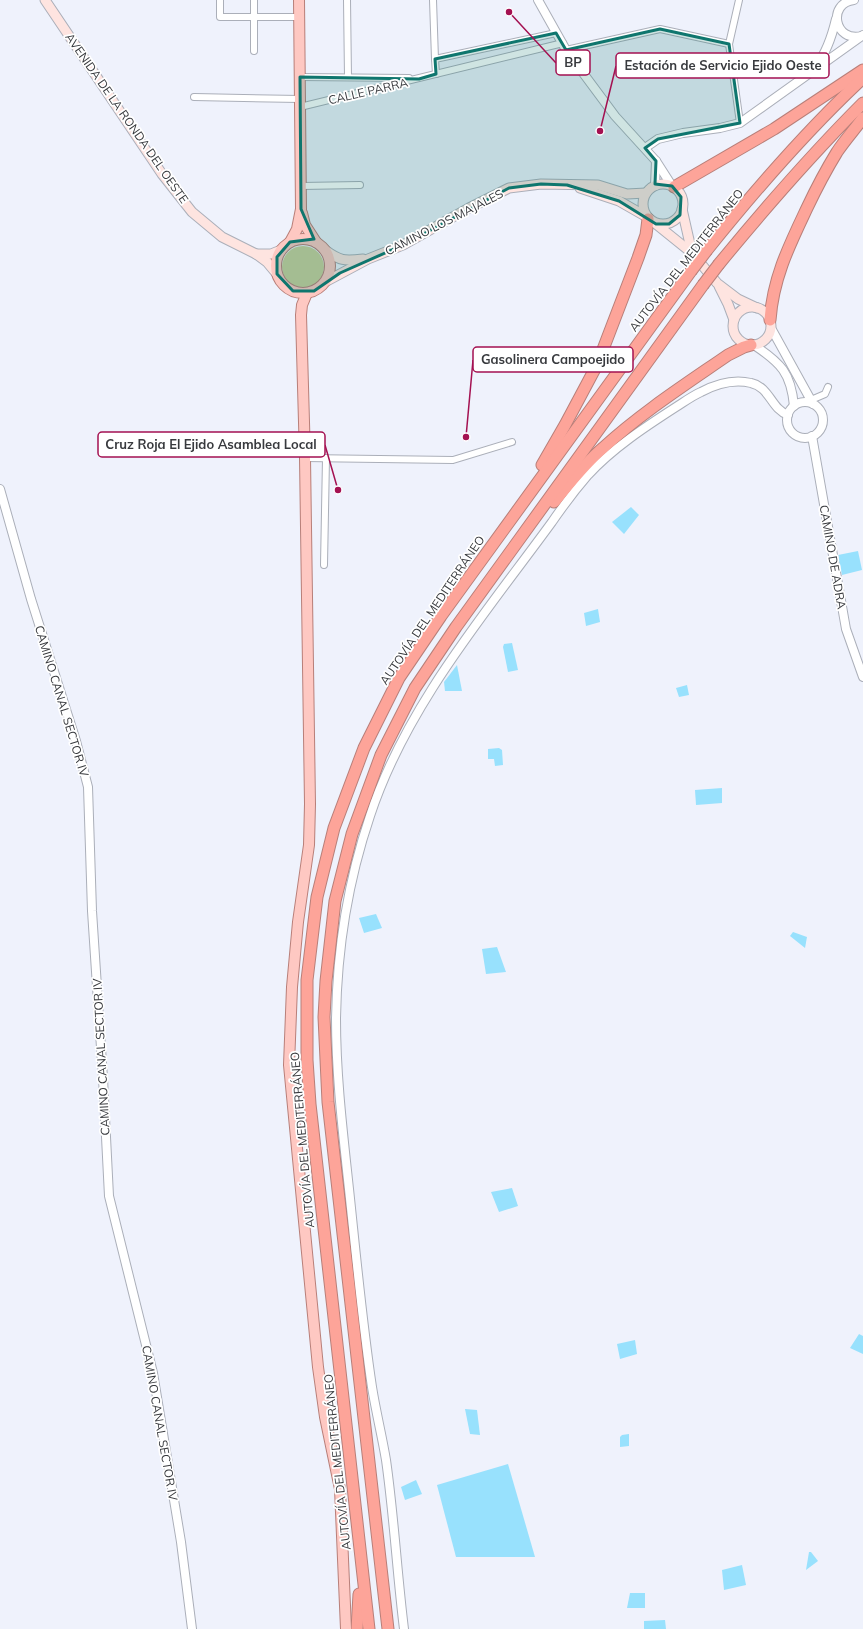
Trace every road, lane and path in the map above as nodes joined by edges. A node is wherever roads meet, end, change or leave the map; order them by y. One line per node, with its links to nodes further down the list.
1 (45, 0): 50 (main road, AVENIDA DE LA RONDA DEL OESTE)
2 (220, 0): 13 (street)
3 (254, 0): 13 (street)
4 (300, 0): 14 (main road)
5 (347, 0): 26 (street)
6 (433, 0): 21 (street)
7 (538, 0): 16 (street)
8 (739, 0): 18 (street)
9 (840, 0): 12 (street)
10 (856, 0): 11 (street); 12 (street)
11 (863, 1)
12 (839, 9): 15 (street)
13 (254, 17): 14 (street); 20 (street)
14 (300, 17): 25 (main road)
15 (836, 18): 17 (street); 24 (street)
16 (556, 33): 19 (street); 21 (street)
17 (863, 35): 24 (street)
18 (730, 44): 19 (street, CALLE PARRA); 33 (street)
19 (564, 46): 23 (street, CALLE PARRA); 34 (street)
20 (254, 51)
21 (435, 59): 23 (street)
22 (863, 70): 40 (highway)
23 (436, 74): 28 (street, CALLE PARRA)
24 (809, 75): 33 (street)
25 (300, 77): 26 (street); 30 (main road)
26 (348, 77): 28 (street)
27 (863, 78): 71 (highway, AUTOVÍA DEL MEDITERRÁNEO, bridge)
28 (419, 79): 30 (street, CALLE PARRA)
29 (194, 97): 30 (street, CALLE PARRA)
30 (300, 103): 38 (main road)
31 (863, 103): 73 (highway, bridge)
32 (863, 118): 60 (highway)
33 (740, 123): 34 (street)
34 (645, 148): 35 (street)
35 (656, 161): 39 (street); 40 (street)
36 (360, 185): 38 (street)
37 (567, 185): 41 (main road, CAMINO LOS MAJALES); 44 (main road, CAMINO LOS MAJALES); 51 (main road, CAMINO LOS MAJALES)
38 (301, 186): 42 (main road)
39 (655, 186): 40 (main road); 41 (main road)
40 (673, 187): 43 (main road)
41 (646, 193): 44 (main road)
42 (302, 209): 45 (main road); 46 (main road)
43 (682, 209): 44 (main road); 49 (main road)
44 (650, 220): 49 (main road, CAMINO LOS MAJALES); 71 (highway)
45 (290, 242): 46 (main road); 47 (main road)
46 (316, 242): 48 (main road)
47 (281, 250): 50 (main road); 52 (main road)
48 (325, 250): 51 (main road); 53 (main road)
49 (692, 253): 54 (main road, CAMINO LOS MAJALES)
50 (256, 254): 52 (main road, AVENIDA DE LA RONDA DEL OESTE)
51 (368, 259): 53 (main road)
52 (277, 274): 55 (main road)
53 (325, 282): 56 (main road)
54 (717, 283): 57 (main road); 59 (main road)
55 (293, 291): 56 (main road); 58 (main road)
56 (307, 293): 58 (main road)
57 (757, 308): 59 (main road); 60 (main road)
58 (301, 315): 68 (main road)
59 (734, 320): 61 (main road)
60 (770, 324): 61 (main road); 63 (street)
61 (752, 345): 64 (street); 73 (highway)
62 (828, 387): 63 (street)
63 (812, 402): 64 (street); 66 (street)
64 (794, 406): 65 (street)
65 (788, 415): 66 (street); 83 (street)
66 (812, 436): 74 (street, CAMINO DE ADRA)
67 (512, 442): 69 (street)
68 (305, 458): 69 (street); 78 (main road)
69 (326, 458): 72 (street)
70 (0, 489): 77 (street, CAMINO CANAL SECTOR IV)
71 (485, 554): 75 (highway, AUTOVÍA DEL MEDITERRÁNEO)
72 (324, 565)
73 (500, 565): 76 (highway)
74 (863, 676)
75 (359, 1539): 79 (highway); 80 (highway, AUTOVÍA DEL MEDITERRÁNEO)
76 (381, 1570): 81 (highway); 82 (highway)
77 (192, 1629)
78 (346, 1629)
79 (357, 1629)
80 (369, 1629)
81 (388, 1629)
82 (395, 1629)
83 (404, 1629)

